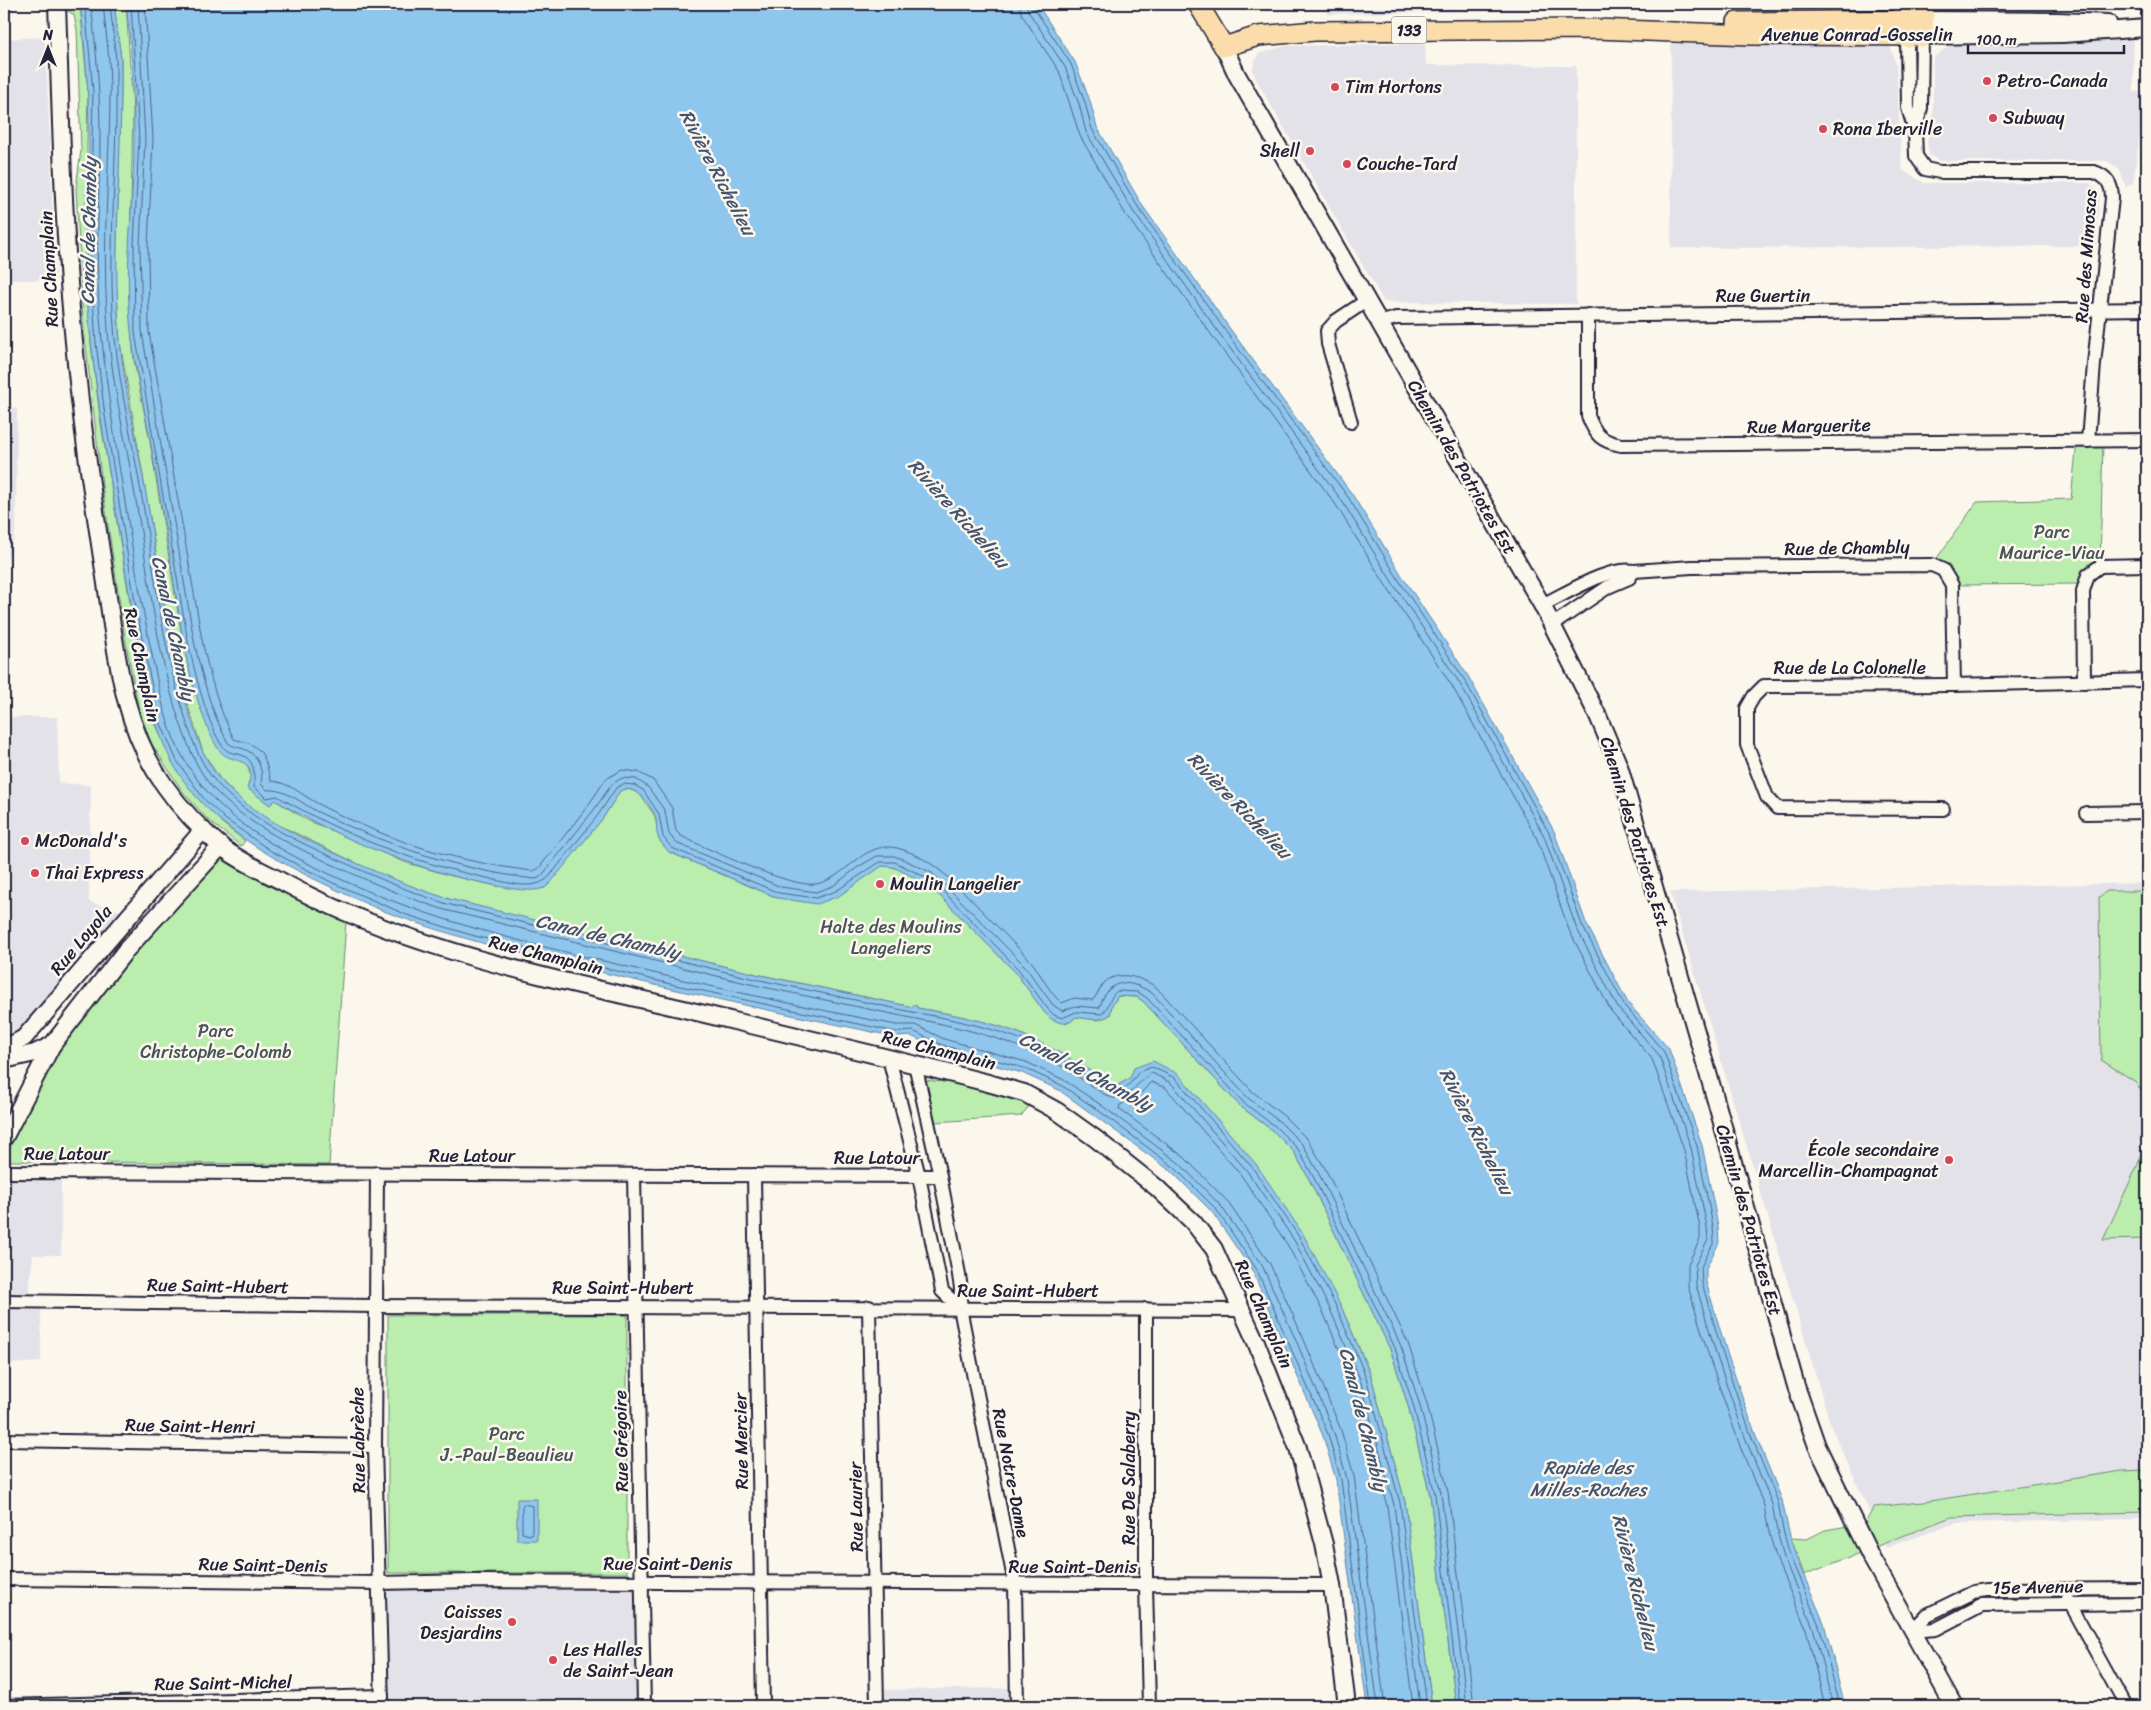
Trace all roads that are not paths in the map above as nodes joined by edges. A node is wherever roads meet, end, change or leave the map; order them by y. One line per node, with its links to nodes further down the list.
1 (57, 4): 23 (street, Rue Champlain)
2 (1198, 4): 4 (main road, Chemin des Patriotes Est)
3 (1914, 20): 3 (street, Avenue Conrad-Gosselin); 4 (main road, Avenue Conrad-Gosselin / 133); 7 (street, Rue des Mimosas)
4 (1224, 47): 5 (street, Chemin des Patriotes Est)
5 (1366, 301): 9 (street, Chemin des Patriotes Est); 10 (street)
6 (2147, 309): 7 (street, Rue Guertin)
7 (2100, 310): 8 (street, Rue Guertin); 12 (street, Rue des Mimosas)
8 (1588, 315): 9 (street, Rue Guertin); 12 (street, Rue Marguerite)
9 (1379, 323): 15 (street, Chemin des Patriotes Est)
10 (1351, 422)
11 (2147, 440): 12 (street, Rue Marguerite)
12 (2088, 441)
13 (2147, 564): 18 (street)
14 (1634, 571): 15 (street, Rue de Chambly); 16 (street, Rue de Chambly); 19 (street, Rue de Chambly)
15 (1542, 606): 16 (street, Chemin des Patriotes Est)
16 (1552, 625): 61 (street, Chemin des Patriotes Est)
17 (2147, 680): 18 (street, Rue de La Colonelle)
18 (2084, 682): 19 (street, Rue de La Colonelle)
19 (1954, 685): 20 (street, Rue de La Colonelle)
20 (1943, 809)
21 (2086, 812): 22 (street)
22 (2147, 812)
23 (203, 830): 24 (street, Rue Champlain); 25 (street, Rue Loyola)
24 (221, 846): 26 (street); 29 (street, Rue Champlain)
25 (111, 936): 26 (street); 27 (street, Rue Loyola)
26 (126, 950): 28 (street)
27 (4, 1045)
28 (52, 1045): 30 (street); 32 (street)
29 (889, 1058): 31 (street, Rue Champlain); 37 (street)
30 (4, 1060)
31 (915, 1064): 38 (street, Rue Notre-Dame); 46 (street, Rue Champlain)
32 (4, 1138)
33 (4, 1172): 34 (street, Rue Latour)
34 (377, 1173): 35 (street, Rue Latour); 40 (street, Rue Labrèche)
35 (634, 1175): 36 (street, Rue Latour); 41 (street, Rue Grégoire)
36 (754, 1175): 37 (street, Rue Latour); 42 (street, Rue Mercier)
37 (919, 1176): 38 (street, Rue Latour); 44 (street)
38 (940, 1176): 44 (street, Rue Notre-Dame)
39 (4, 1301): 40 (street, Rue Saint-Hubert)
40 (374, 1306): 41 (street, Rue Saint-Hubert); 48 (street, Rue Labrèche)
41 (637, 1306): 42 (street, Rue Saint-Hubert); 50 (street, Rue Grégoire)
42 (756, 1306): 43 (street, Rue Saint-Hubert); 51 (street, Rue Mercier)
43 (869, 1307): 44 (street, Rue Saint-Hubert); 52 (street, Rue Laurier)
44 (960, 1308): 45 (street, Rue Saint-Hubert); 54 (street, Rue Notre-Dame)
45 (1146, 1309): 46 (street, Rue Saint-Hubert); 55 (street, Rue De Salaberry)
46 (1242, 1310): 56 (street, Rue Champlain)
47 (4, 1440): 48 (street, Rue Saint-Henri)
48 (375, 1446): 53 (street, Rue Labrèche)
49 (4, 1579): 53 (street, Rue Saint-Denis)
50 (642, 1582): 51 (street, Rue Saint-Denis); 53 (street, Rue Saint-Denis); 64 (street, Rue Grégoire)
51 (761, 1582): 52 (street, Rue Saint-Denis); 65 (street, Rue Mercier)
52 (875, 1583): 54 (street, Rue Saint-Denis); 66 (street, Rue Laurier)
53 (379, 1584): 62 (street, Rue Labrèche)
54 (1015, 1584): 55 (street, Rue Saint-Denis); 67 (street, Rue Notre-Dame)
55 (1146, 1584): 56 (street, Rue Saint-Denis); 68 (street, Rue De Salaberry)
56 (1332, 1585): 69 (street, Rue Champlain)
57 (2147, 1589): 58 (street, 15e Avenue)
58 (2062, 1590): 60 (street); 61 (street, 15e Avenue)
59 (2147, 1603): 60 (street, 15e Avenue)
60 (2070, 1604): 61 (street, 15e Avenue); 71 (street)
61 (1912, 1631): 70 (street, Chemin des Patriotes Est)
62 (382, 1701): 63 (street, Rue Saint-Michel)
63 (4, 1706)
64 (644, 1706)
65 (763, 1706)
66 (877, 1706)
67 (1017, 1706)
68 (1149, 1706)
69 (1347, 1706)
70 (1954, 1706)
71 (2126, 1706)

